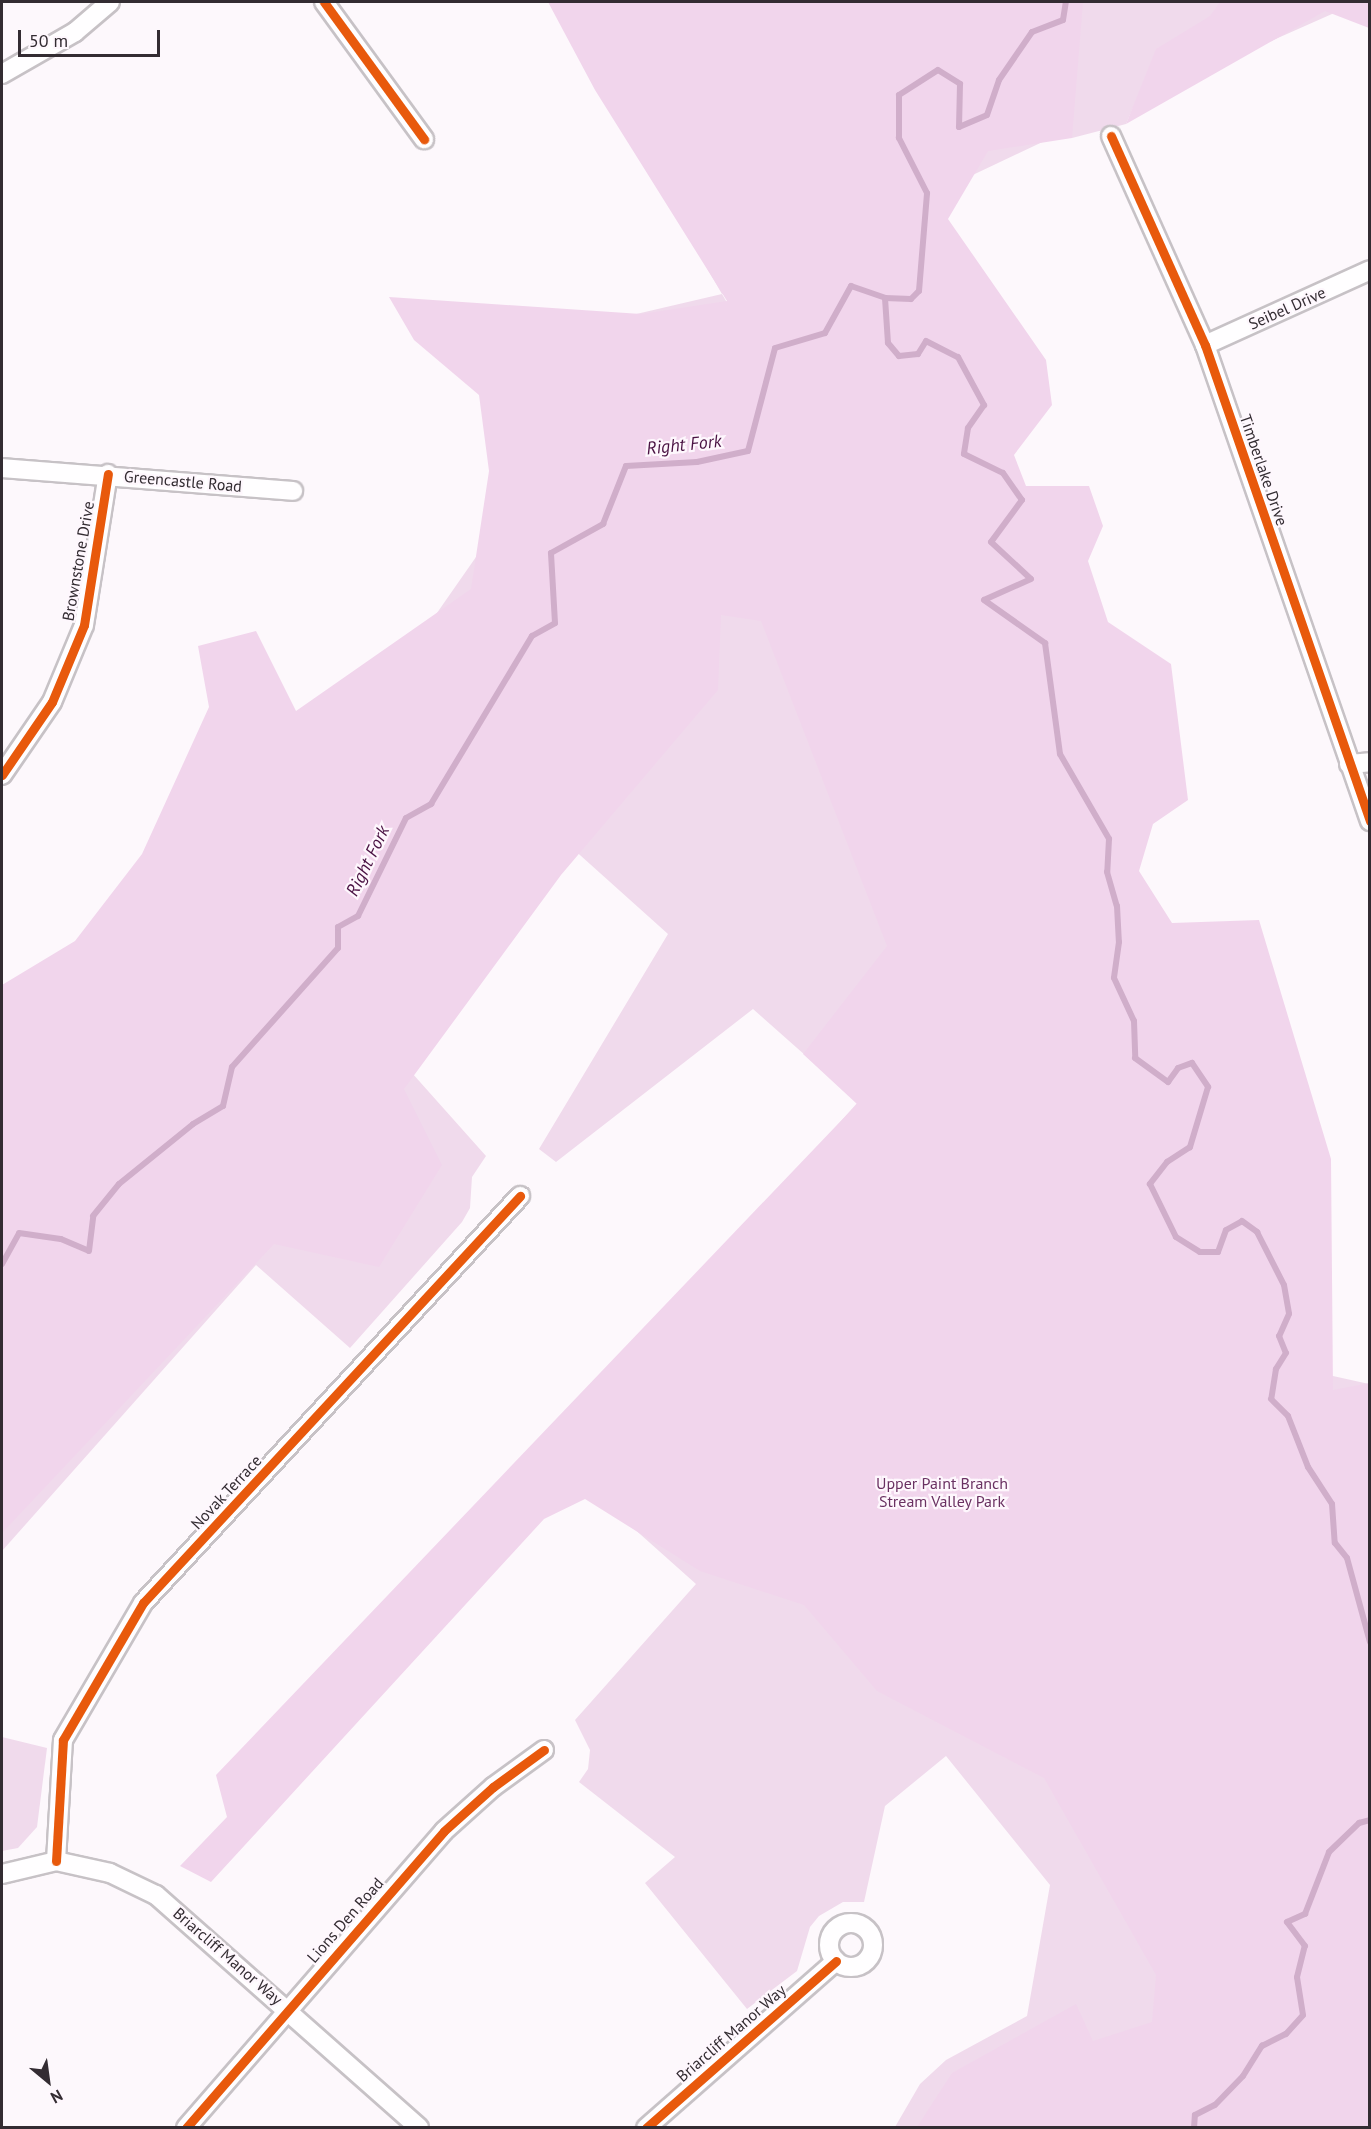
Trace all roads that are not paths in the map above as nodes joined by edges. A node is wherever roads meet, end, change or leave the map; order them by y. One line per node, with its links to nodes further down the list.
1 (110, 2): 3 (street)
2 (324, 2): 5 (street)
3 (2, 74)
4 (1111, 136): 7 (street, Timberlake Drive)
5 (424, 139)
6 (1370, 270): 7 (street, Seibel Drive)
7 (1205, 345): 12 (street, Timberlake Drive)
8 (2, 468): 9 (street, Greencastle Road)
9 (108, 474): 10 (street, Greencastle Road); 13 (street, Brownstone Drive)
10 (292, 491)
11 (1370, 762): 12 (street)
12 (1349, 764): 14 (street, Timberlake Drive)
13 (2, 775)
14 (1370, 821)
15 (520, 1196): 17 (street, Novak Terrace)
16 (544, 1750): 20 (street, Lions Den Road)
17 (56, 1861): 18 (street, Briarcliff Manor Way); 20 (street, Briarcliff Manor Way)
18 (2, 1874)
19 (836, 1961): 23 (street, Briarcliff Manor Way)
20 (288, 2008): 21 (street, Lions Den Road); 22 (street, Briarcliff Manor Way)
21 (186, 2127)
22 (419, 2127)
23 (646, 2127)

